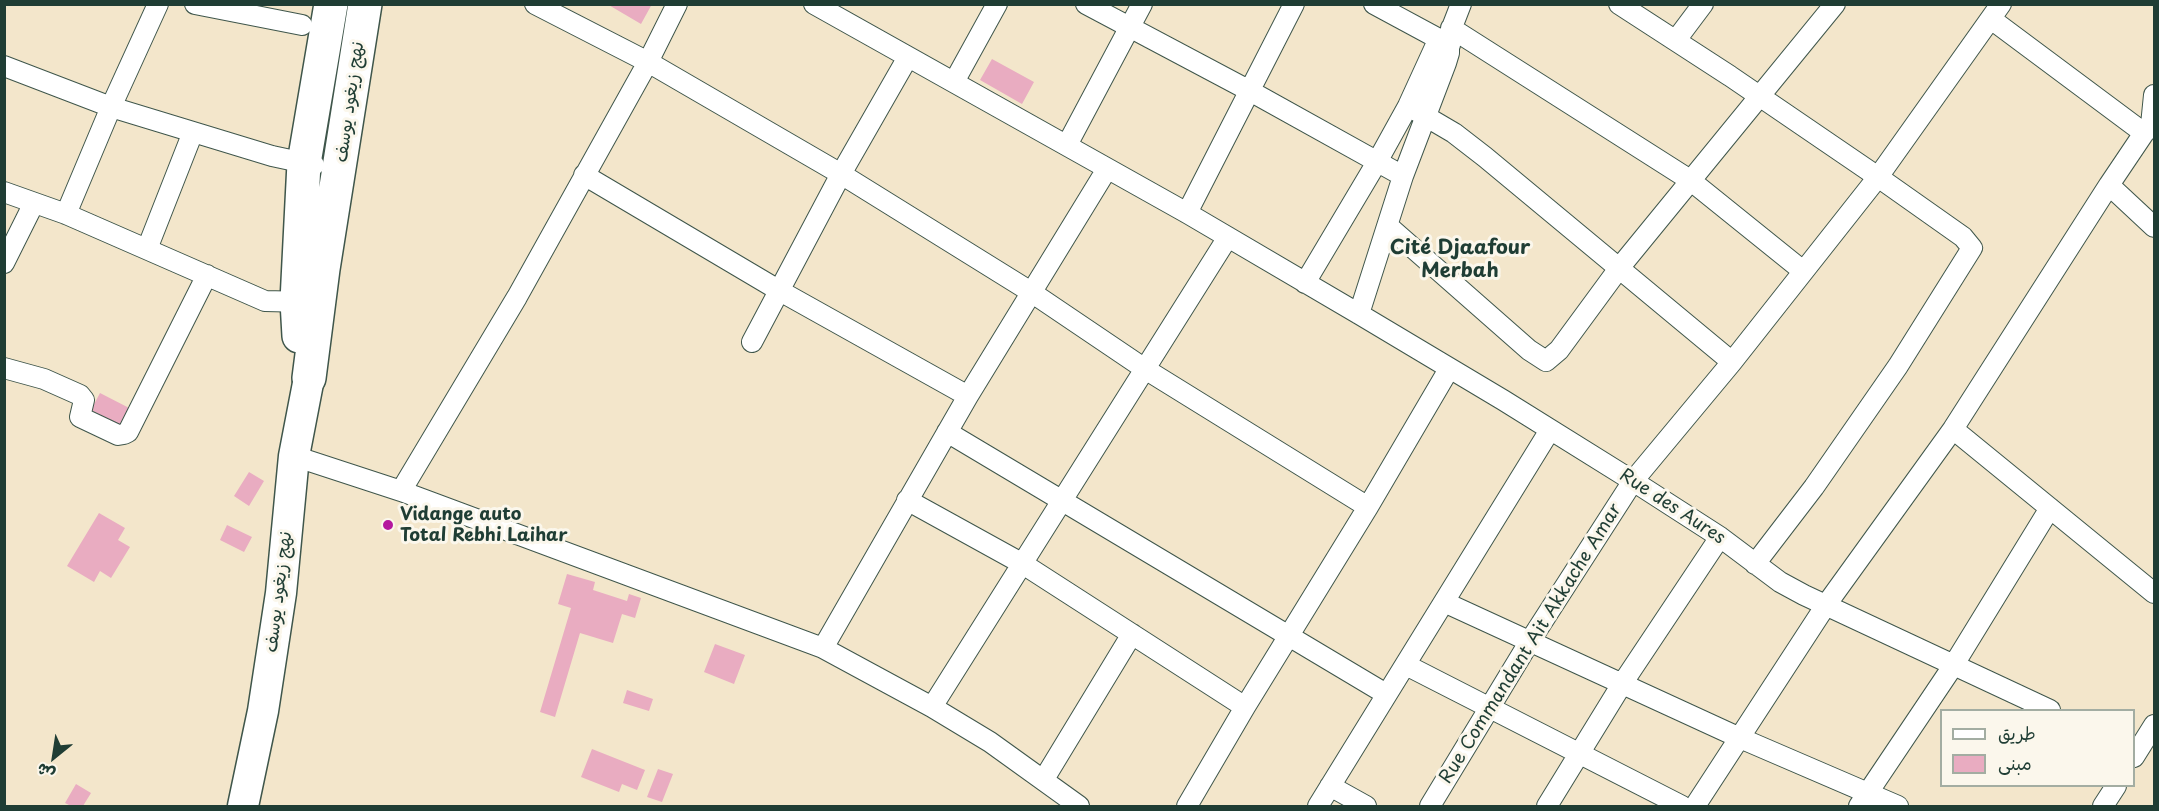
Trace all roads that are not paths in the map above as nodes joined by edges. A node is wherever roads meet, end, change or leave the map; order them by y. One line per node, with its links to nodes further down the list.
1 (159, 4): 31 (street)
2 (195, 4): 19 (street)
3 (331, 4): 37 (highway, نهج زيغود يوسف)
4 (365, 4): 39 (highway, نهج زيغود يوسف)
5 (535, 4): 24 (street)
6 (677, 4): 24 (street)
7 (814, 4): 17 (street, Rue des Aures)
8 (997, 4): 26 (street)
9 (1086, 4): 20 (street)
10 (1142, 4): 20 (street)
11 (1294, 4): 27 (street)
12 (1374, 4): 21 (street)
13 (1461, 4): 21 (street)
14 (1619, 4): 22 (street)
15 (1703, 4): 22 (street)
16 (1835, 4): 29 (street)
17 (844, 12): 23 (street, Rue des Aures)
18 (1996, 12): 33 (street); 43 (street, Rue Commandant Ait Akkache Amar)
19 (302, 25)
20 (1129, 29): 27 (street); 35 (street)
21 (1447, 37): 30 (street); 32 (street); 44 (street)
22 (1676, 40): 29 (street)
23 (908, 57): 26 (street, Rue des Aures); 40 (street)
24 (648, 62): 40 (street); 41 (street)
25 (4, 66): 31 (street)
26 (954, 82): 35 (street, Rue des Aures)
27 (1250, 92): 36 (street); 48 (street)
28 (2154, 95): 33 (street)
29 (1761, 98): 43 (street); 44 (street)
30 (1408, 106): 32 (street); 36 (street)
31 (111, 107): 34 (street); 49 (street)
32 (1427, 117): 42 (street); 55 (street)
33 (2150, 127): 45 (street)
34 (193, 132): 37 (street); 53 (street)
35 (1066, 145): 38 (street, Rue des Aures)
36 (1377, 162): 42 (street); 58 (street)
37 (304, 163): 39 (street); 61 (highway, نهج زيغود يوسف)
38 (1107, 169): 48 (street, Rue des Aures); 60 (street)
39 (340, 172): 61 (highway, نهج زيغود يوسف)
40 (841, 174): 59 (street); 60 (street)
41 (584, 175): 59 (street); 75 (street)
42 (1403, 177): 50 (street)
43 (1878, 177): 56 (street, Rue Commandant Ait Akkache Amar); 82 (street)
44 (1690, 180): 55 (street); 56 (street)
45 (2109, 185): 51 (street); 70 (street)
46 (4, 192): 47 (street)
47 (34, 203): 49 (street); 54 (street)
48 (1187, 213): 52 (street, Rue des Aures)
49 (66, 214): 53 (street)
50 (1388, 226): 55 (street); 62 (street)
51 (2154, 227)
52 (1228, 237): 58 (street, Rue des Aures); 66 (street)
53 (147, 249): 57 (street)
54 (4, 262)
55 (1620, 267): 64 (street)
56 (1803, 271): 64 (street, Rue Commandant Ait Akkache Amar)
57 (207, 275): 61 (street); 65 (street)
58 (1305, 283): 62 (street, Rue des Aures)
59 (780, 291): 63 (street); 69 (street)
60 (1031, 292): 66 (street); 69 (street)
61 (309, 302): 68 (highway, نهج زيغود يوسف)
62 (1359, 314): 67 (street, Rue des Aures)
63 (752, 342)
64 (1732, 362): 74 (street, Rue Commandant Ait Akkache Amar)
65 (4, 368)
66 (1145, 369): 77 (street); 78 (street)
67 (1449, 369): 71 (street, Rue des Aures); 78 (street)
68 (309, 378): 73 (main road, نهج زيغود يوسف)
69 (968, 396): 72 (street)
70 (1953, 429): 79 (street); 85 (street)
71 (1550, 430): 74 (street, Rue des Aures); 84 (street)
72 (947, 432): 76 (street); 77 (street)
73 (294, 456): 75 (street); 106 (main road, نهج زيغود يوسف)
74 (1633, 481): 80 (street, Rue des Aures); 88 (street, Rue Commandant Ait Akkache Amar)
75 (401, 491): 89 (street)
76 (907, 500): 81 (street); 89 (street)
77 (1063, 500): 81 (street); 87 (street)
78 (1368, 507): 87 (street)
79 (2050, 508): 83 (street); 91 (street)
80 (1720, 537): 82 (street, Rue des Aures); 92 (street)
81 (1023, 564): 86 (street); 94 (street)
82 (1755, 564): 85 (street, Rue des Aures)
83 (2154, 593)
84 (1444, 602): 88 (street); 90 (street)
85 (1826, 605): 91 (street, Rue des Aures); 99 (street)
86 (1132, 634): 95 (street); 102 (street)
87 (1288, 637): 93 (street); 95 (street)
88 (1530, 641): 92 (street); 96 (street, Rue Commandant Ait Akkache Amar)
89 (823, 648): 94 (street)
90 (1406, 664): 93 (street); 96 (street)
91 (1953, 666): 97 (street, Rue des Aures); 105 (street)
92 (1622, 684): 99 (street); 100 (street)
93 (1386, 694): 103 (street)
94 (932, 707): 102 (street)
95 (1245, 707): 108 (street)
96 (1490, 707): 100 (street); 111 (street, Rue Commandant Ait Akkache Amar)
97 (2046, 709)
98 (2154, 725): 101 (street)
99 (1740, 738): 105 (street); 114 (street)
100 (1580, 754): 112 (street); 113 (street)
101 (2140, 754)
102 (1044, 779): 107 (street)
103 (1330, 786): 109 (street); 110 (street)
104 (2115, 787): 116 (street)
105 (1863, 800): 115 (street)
106 (243, 807)
107 (1080, 807)
108 (1186, 807)
109 (1318, 807)
110 (1366, 807)
111 (1430, 807)
112 (1547, 807)
113 (1682, 807)
114 (1695, 807)
115 (1898, 807)
116 (2103, 807)

